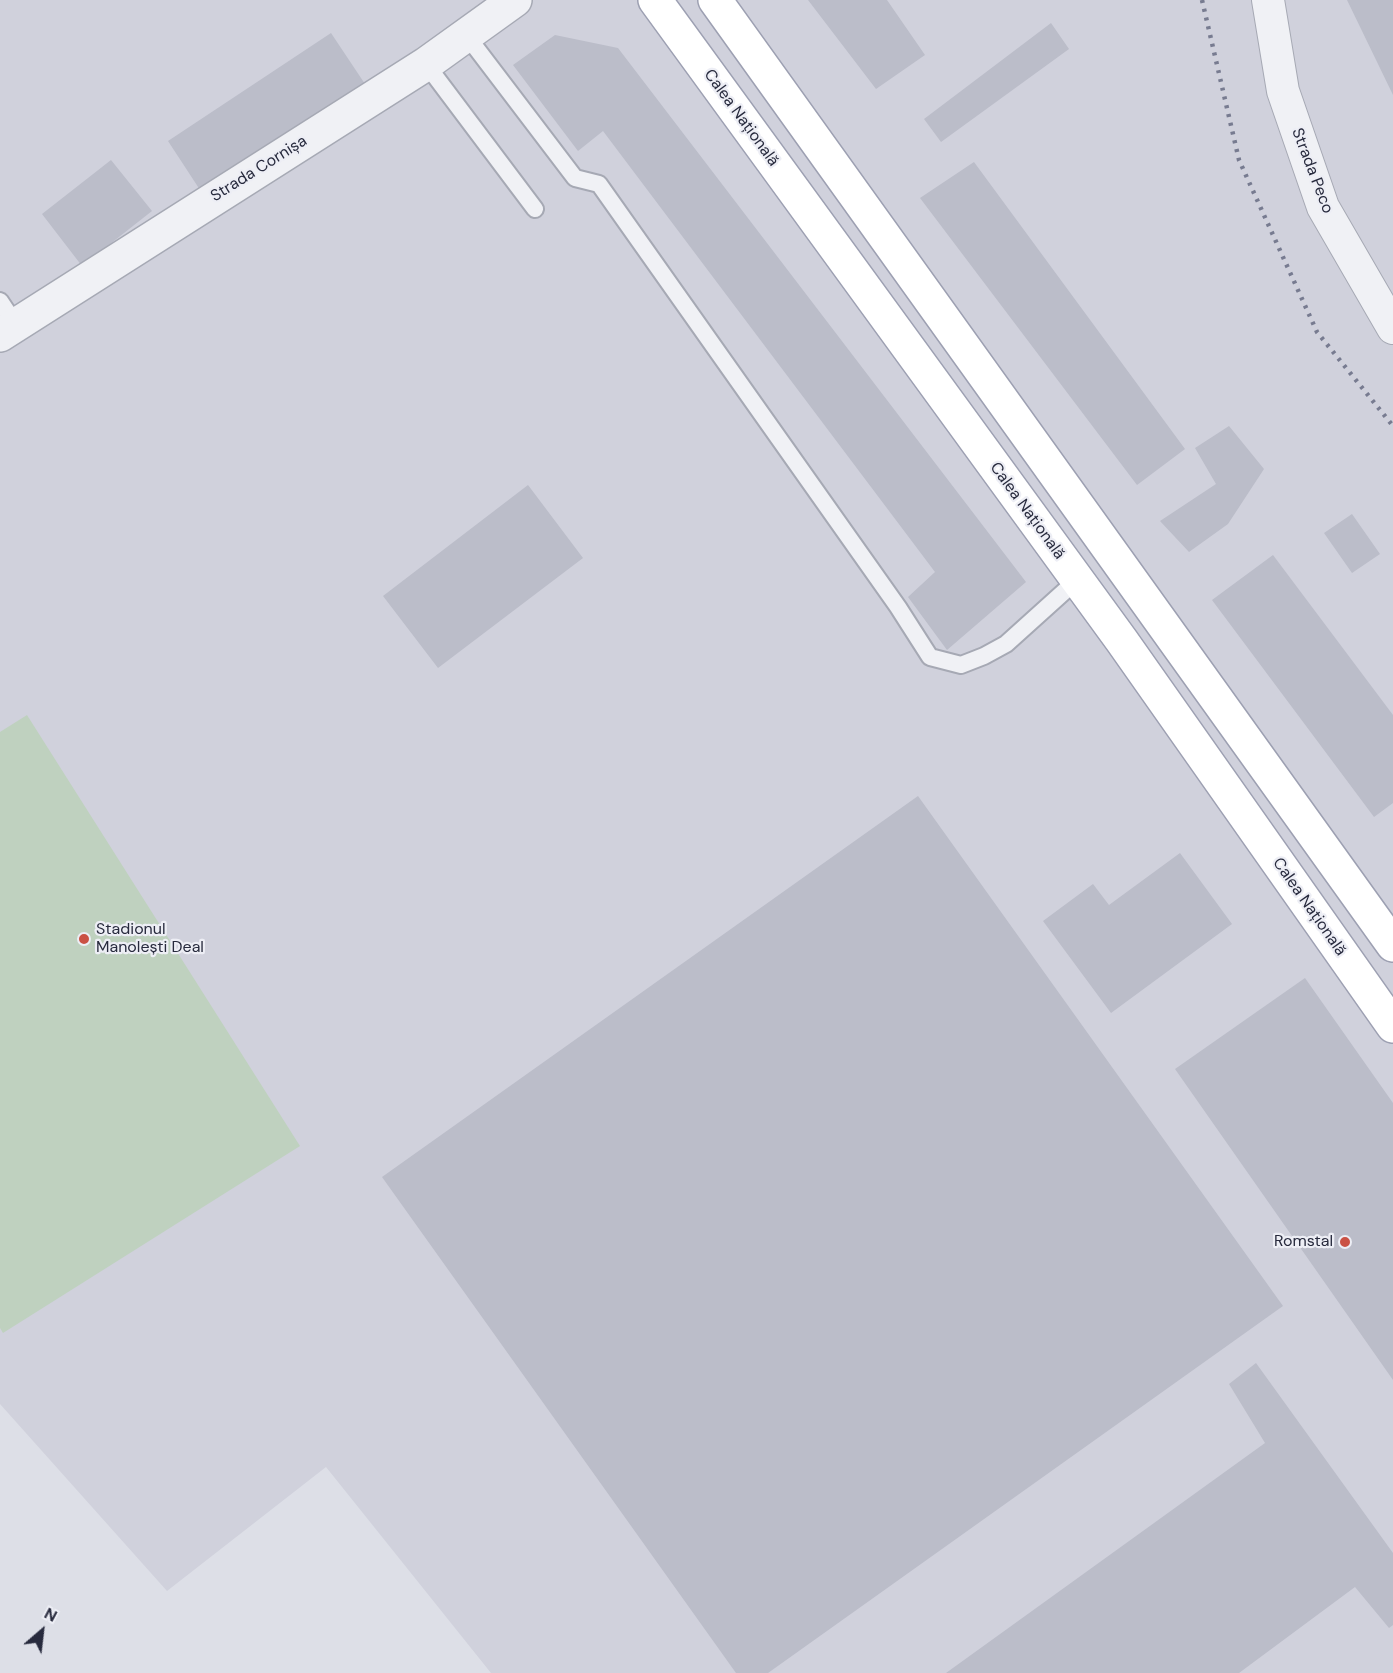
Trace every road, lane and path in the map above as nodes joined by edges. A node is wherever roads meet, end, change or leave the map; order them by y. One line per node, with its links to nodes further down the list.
1 (515, 0): 5 (street, Strada Cornișa)
2 (656, 0): 10 (main road, Calea Națională)
3 (715, 0): 11 (main road)
4 (1268, 0): 9 (street, Strada Peco)
5 (467, 36): 6 (street, Strada Cornișa); 10 (lane)
6 (426, 64): 7 (lane); 8 (street, Strada Cornișa)
7 (535, 209)
8 (5, 320)
9 (1393, 328)
10 (1077, 580): 12 (main road, Calea Națională)
11 (1393, 945)
12 (1393, 1026)

